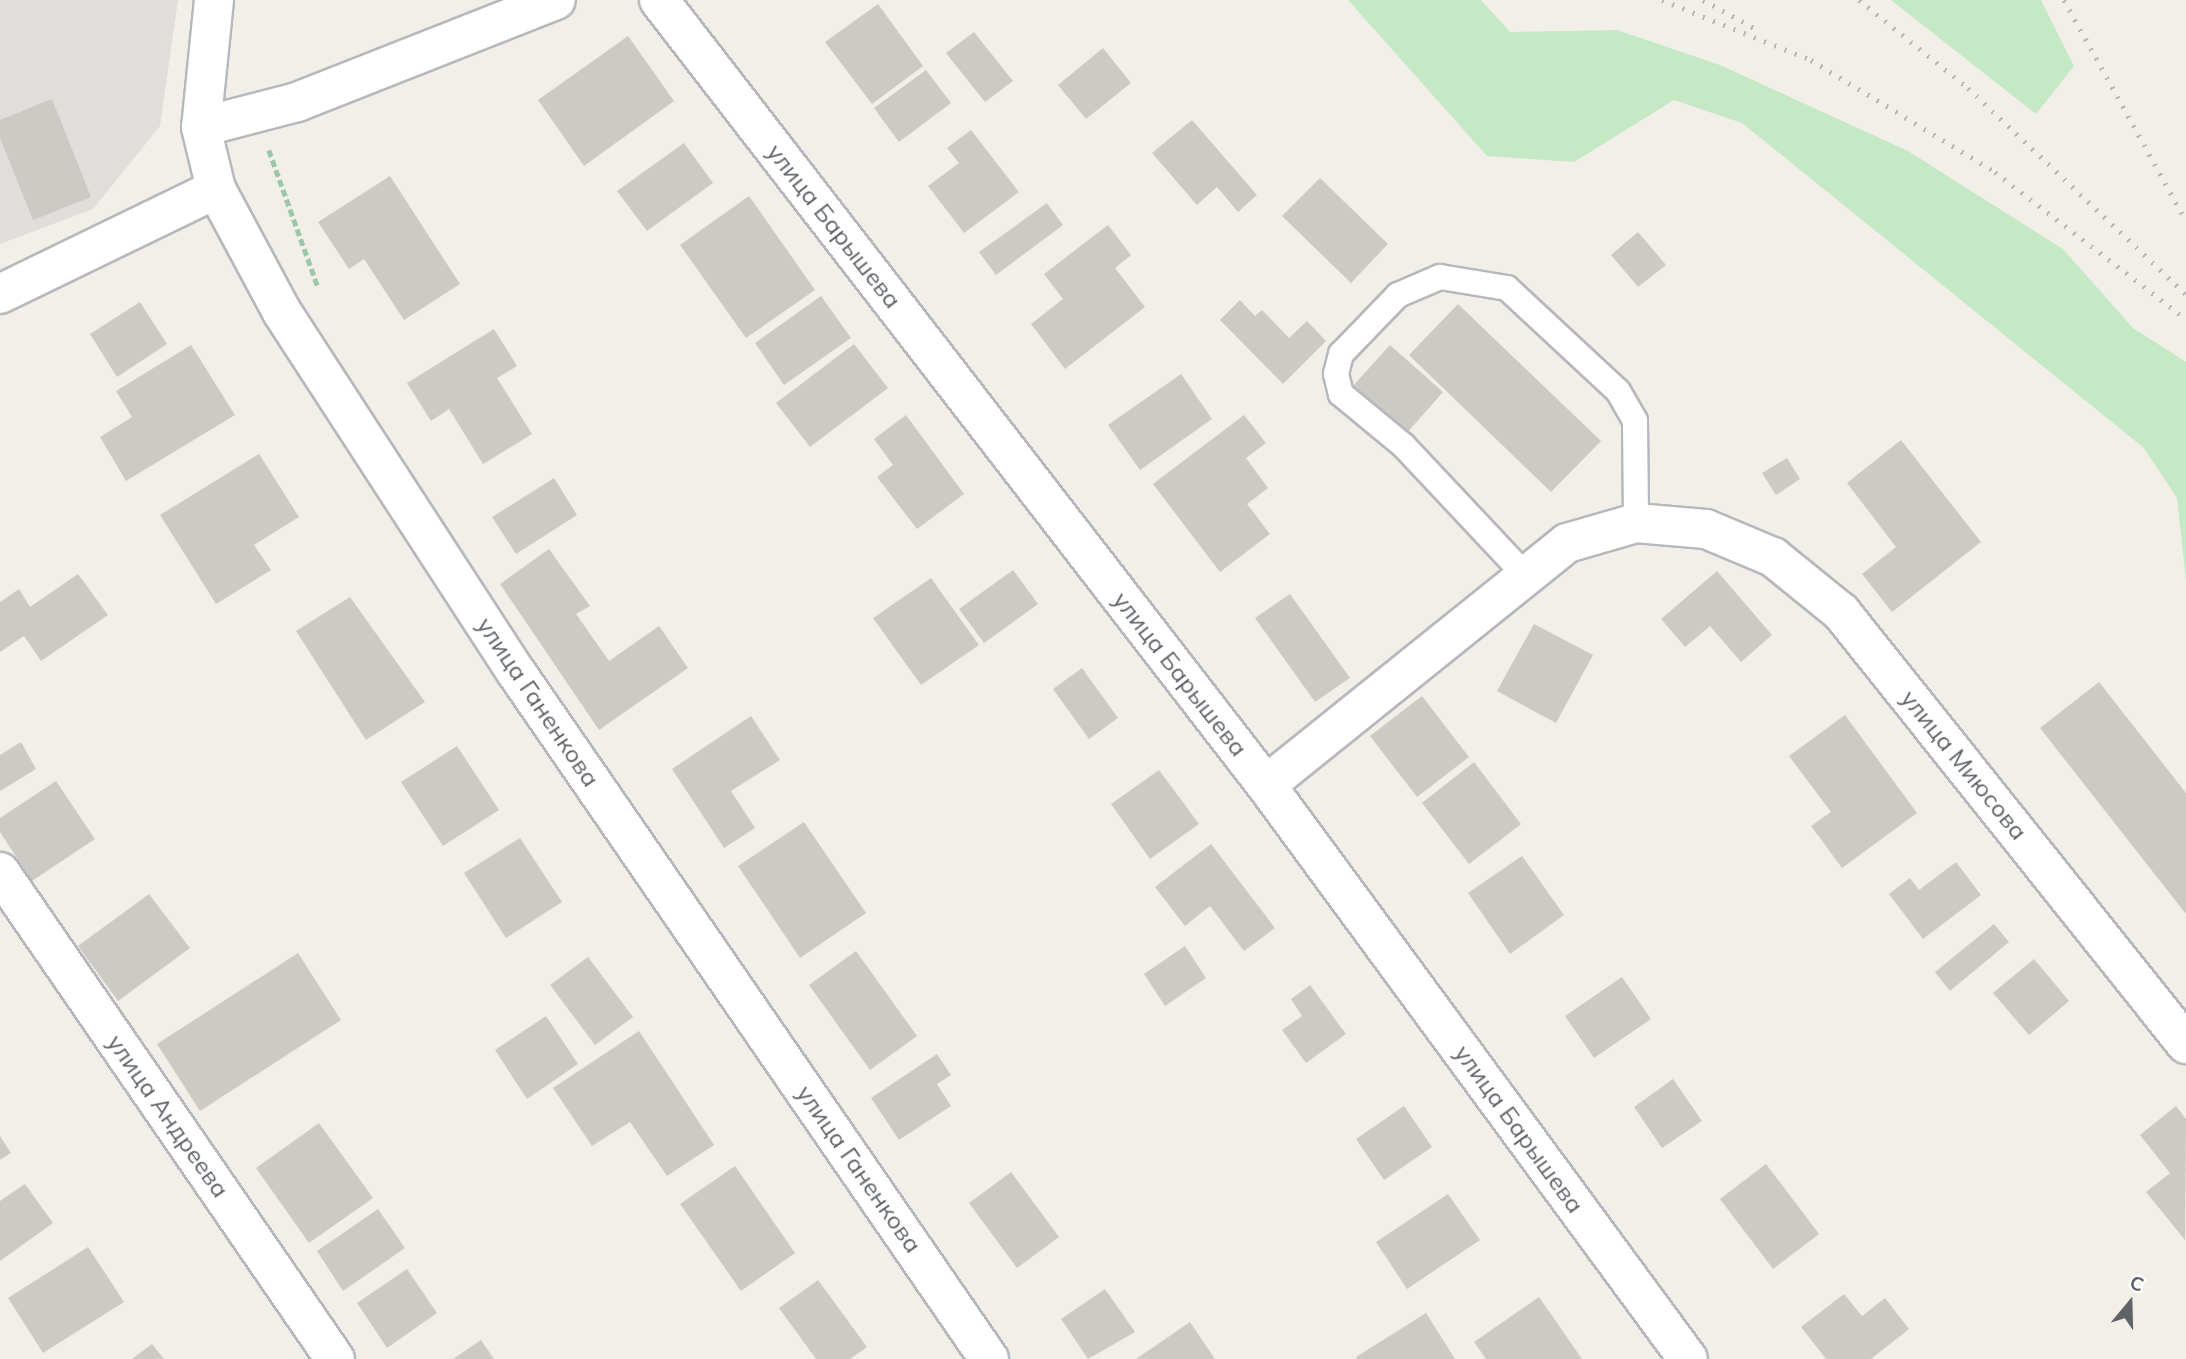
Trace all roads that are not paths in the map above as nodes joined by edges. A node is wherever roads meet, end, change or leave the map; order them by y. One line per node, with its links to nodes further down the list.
1 (214, 0): 4 (street, улица Ганенкова)
2 (556, 0): 4 (street)
3 (659, 0): 9 (street, улица Барышева)
4 (201, 127): 5 (street, улица Ганенкова)
5 (216, 190): 6 (street); 13 (street, улица Ганенкова)
6 (0, 294)
7 (1636, 523): 8 (street); 8 (lane); 11 (street, улица Миюсова)
8 (1526, 576): 9 (street)
9 (1266, 785): 14 (street, улица Барышева)
10 (0, 872): 12 (street, улица Андреева)
11 (2186, 1044)
12 (335, 1359)
13 (989, 1359)
14 (1688, 1359)

